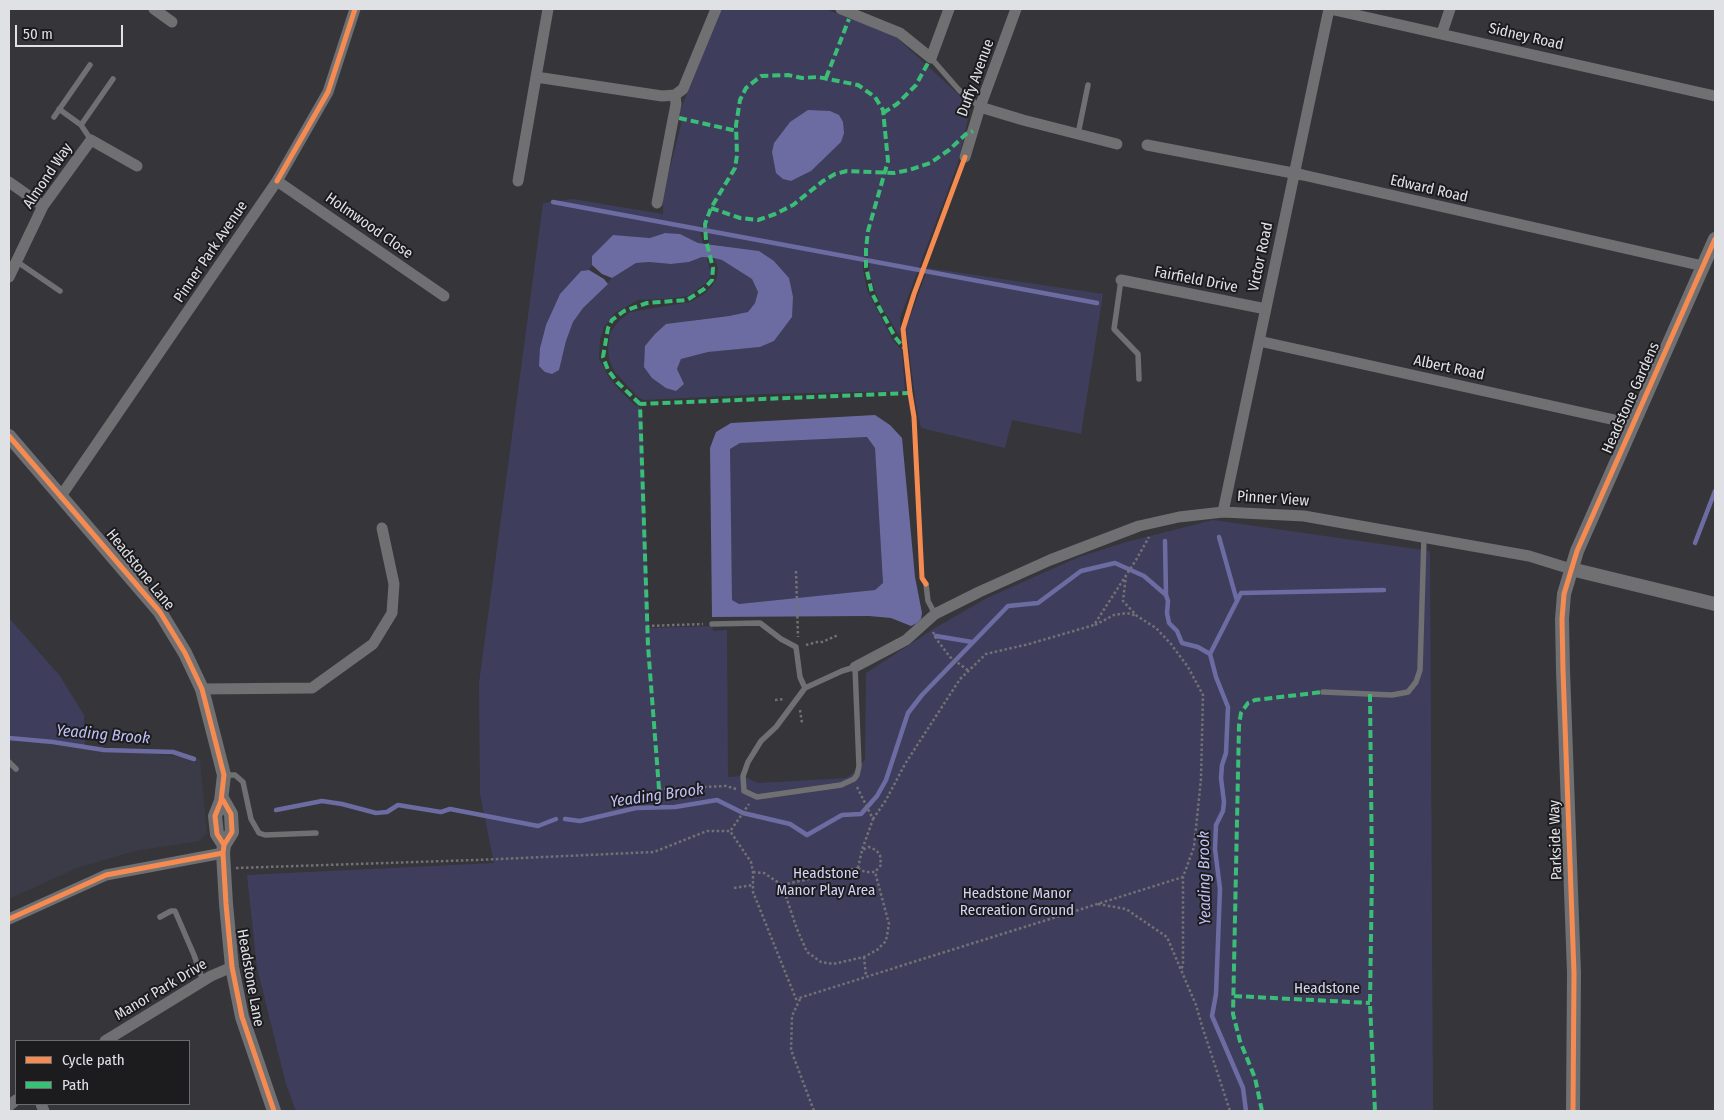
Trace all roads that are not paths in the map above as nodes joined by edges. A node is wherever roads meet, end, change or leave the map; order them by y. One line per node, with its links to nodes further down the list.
1 (154, 9): 10 (street)
2 (355, 9): 30 (street, Pinner Park Avenue)
3 (548, 9): 14 (street)
4 (716, 9): 17 (street)
5 (841, 9): 12 (street)
6 (950, 9): 12 (street)
7 (1016, 9): 19 (street, Duffy Avenue)
8 (1330, 9): 11 (street, Sidney Road); 29 (street, Victor Road)
9 (1450, 9): 11 (street)
10 (172, 22)
11 (1442, 33): 18 (street, Sidney Road)
12 (931, 58): 19 (lane)
13 (90, 64): 20 (lane)
14 (536, 77): 17 (street); 32 (street)
15 (113, 79): 22 (lane)
16 (1088, 84): 23 (lane)
17 (674, 95): 33 (street)
18 (1715, 96)
19 (980, 107): 23 (street); 27 (street, Duffy Avenue)
20 (59, 109): 21 (lane); 22 (lane)
21 (54, 117)
22 (81, 125): 24 (lane)
23 (1078, 134): 25 (street)
24 (91, 140): 28 (street, Almond Way); 34 (street, Almond Way)
25 (1116, 144)
26 (1147, 145): 29 (street, Edward Road)
27 (965, 157)
28 (137, 166)
29 (1294, 175): 37 (street, Edward Road); 42 (street, Victor Road)
30 (277, 181): 41 (street, Holmwood Close); 47 (street, Pinner Park Avenue)
31 (9, 182): 34 (street)
32 (518, 182)
33 (657, 203)
34 (43, 206): 36 (street, Almond Way)
35 (1715, 239): 37 (street, Headstone Gardens)
36 (16, 261): 38 (street, Almond Way); 40 (lane)
37 (1703, 266): 45 (street, Headstone Gardens)
38 (9, 278)
39 (1121, 280): 42 (street, Fairfield Drive); 44 (lane)
40 (60, 291)
41 (444, 296)
42 (1266, 309): 43 (street, Victor Road)
43 (1259, 341): 45 (street, Albert Road); 48 (street, Victor Road)
44 (1138, 379)
45 (1633, 424): 51 (street, Headstone Gardens)
46 (9, 436): 47 (street, Headstone Lane)
47 (61, 496): 58 (street, Headstone Lane)
48 (1223, 512): 50 (street, Pinner View); 54 (street, Pinner View)
49 (382, 528): 58 (street)
50 (1424, 537): 51 (street, Pinner View); 59 (lane)
51 (1571, 569): 53 (street, Pinner View); 71 (street, Parkside Way)
52 (926, 584): 54 (lane)
53 (1715, 604)
54 (931, 617): 56 (street, Pinner View)
55 (712, 624): 57 (lane)
56 (856, 667): 57 (lane); 57 (lane)
57 (806, 688)
58 (202, 689): 62 (street, Headstone Lane)
59 (1323, 692)
60 (9, 762): 61 (lane)
61 (16, 769)
62 (224, 775): 63 (lane); 64 (street, Headstone Lane)
63 (316, 833)
64 (224, 849): 66 (street); 67 (street, Headstone Lane)
65 (160, 917): 68 (lane)
66 (9, 919)
67 (232, 967): 68 (street, Manor Park Drive); 70 (street, Headstone Lane)
68 (203, 981): 69 (street, Manor Park Drive)
69 (107, 1040)
70 (274, 1111)
71 (1573, 1111)

